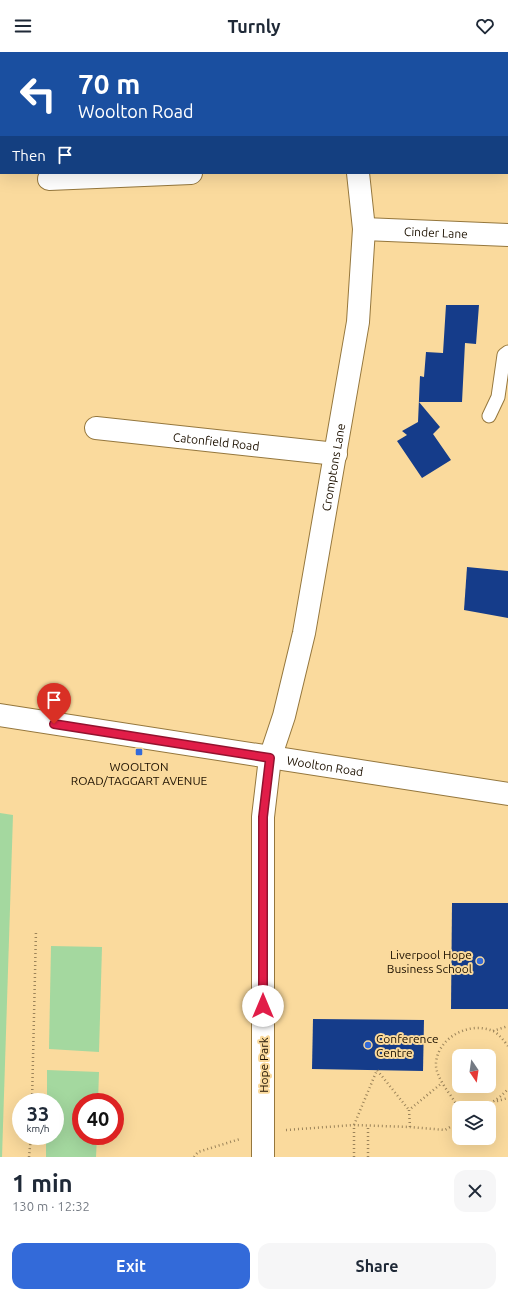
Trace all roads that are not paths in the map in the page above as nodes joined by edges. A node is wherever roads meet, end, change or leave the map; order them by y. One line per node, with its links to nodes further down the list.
1 (167, 174): 3 (street)
2 (358, 174): 4 (street, Cromptons Lane)
3 (49, 179)
4 (364, 229): 5 (street, Cinder Lane); 9 (street, Cromptons Lane)
5 (508, 235)
6 (508, 352): 7 (lane)
7 (489, 416)
8 (96, 428): 9 (street, Catonfield Road)
9 (336, 454): 11 (street, Cromptons Lane)
10 (0, 715): 11 (street, Woolton Road)
11 (270, 758): 12 (street, Woolton Road); 13 (street, Hope Park)
12 (508, 794)
13 (263, 1157)

